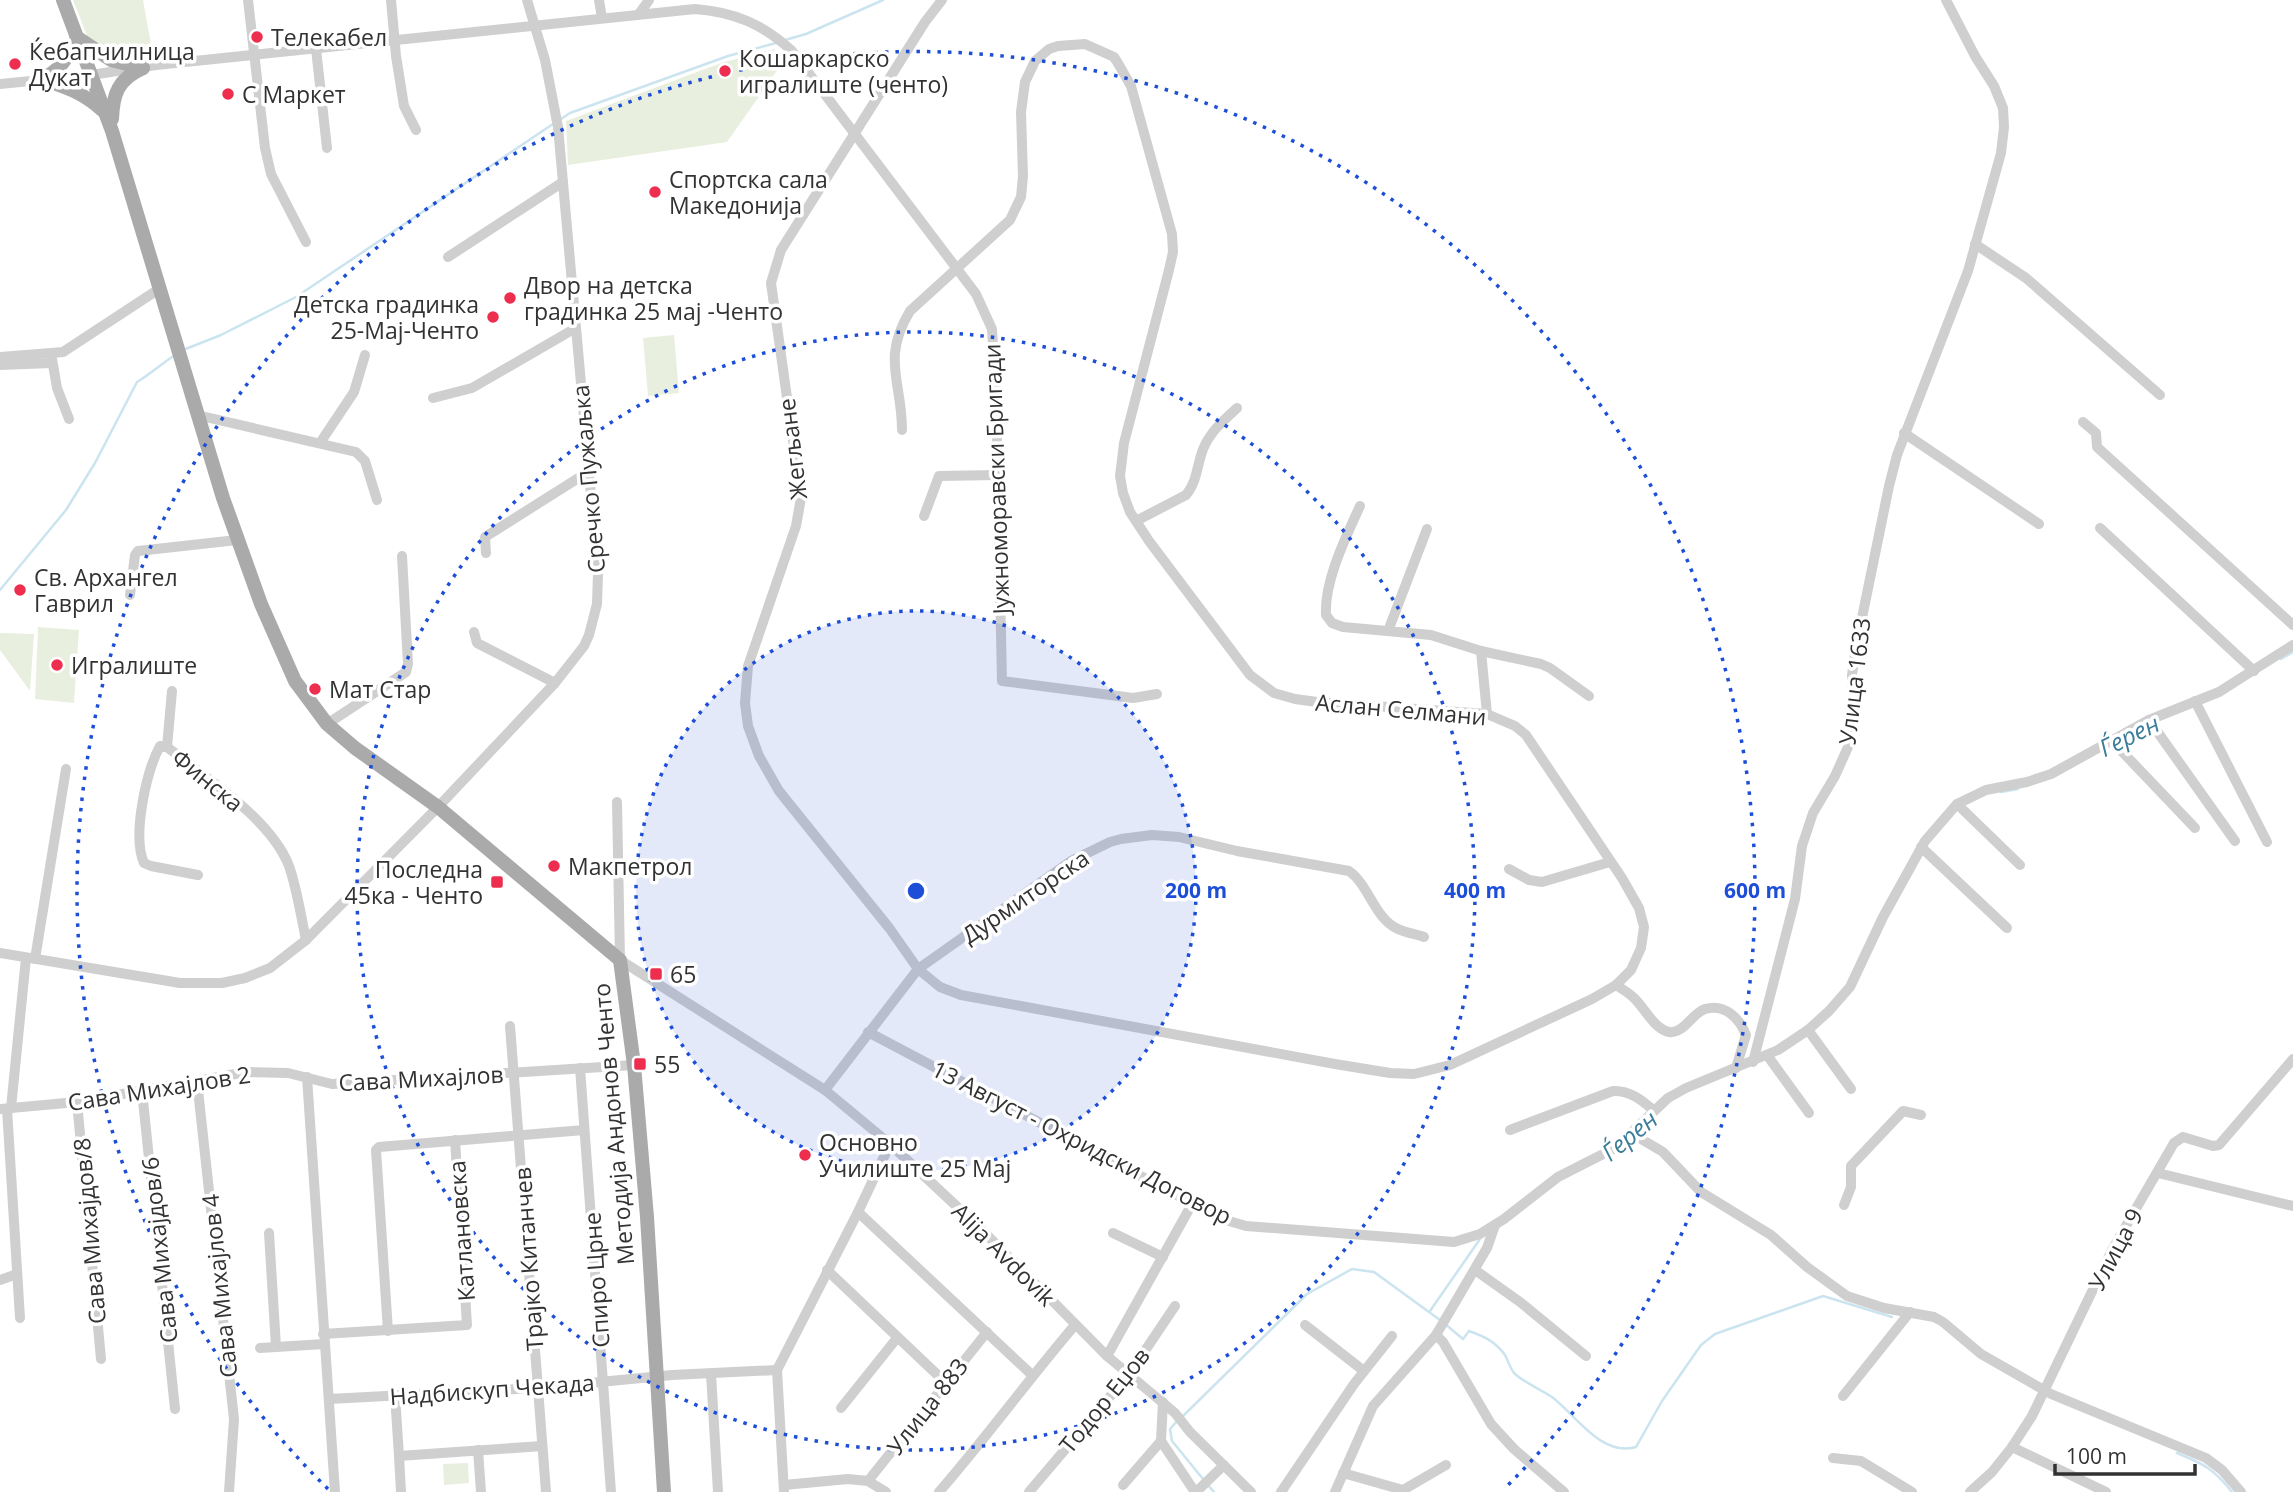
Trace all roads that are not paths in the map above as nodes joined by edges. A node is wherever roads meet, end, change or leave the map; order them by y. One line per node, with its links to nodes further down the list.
1 (63, 0): 12 (main road, Методија Андонов Ченто)
2 (248, 0): 15 (street)
3 (391, 0): 13 (street)
4 (527, 0): 11 (street, Сречко Пужаљка)
5 (599, 0): 10 (street)
6 (649, 0): 9 (street)
7 (942, 0): 23 (street, Жегљане)
8 (1947, 0): 27 (street, Улица 1633)
9 (639, 15): 10 (street, Јужноморавски Бригади); 23 (street, Јужноморавски Бригади)
10 (602, 18): 11 (street, Јужноморавски Бригади)
11 (536, 26): 13 (street, Јужноморавски Бригади); 25 (street, Сречко Пужаљка)
12 (77, 38): 16 (main road); 17 (main road, Методија Андонов Ченто); 18 (main road)
13 (395, 41): 14 (street, Јужноморавски Бригади); 21 (street)
14 (316, 49): 15 (street, Јужноморавски Бригади); 24 (street)
15 (254, 56): 16 (street, Јужноморавски Бригади); 26 (street)
16 (142, 68): 17 (street, Јужноморавски Бригади); 22 (main road)
17 (91, 75): 18 (street, Јужноморавски Бригади); 20 (main road, Методија Андонов Ченто)
18 (41, 79): 19 (street, Јужноморавски Бригади); 20 (main road)
19 (0, 84)
20 (106, 114): 22 (main road, Методија Андонов Ченто)
21 (415, 130)
22 (112, 131): 30 (main road, Методија Андонов Ченто)
23 (853, 132): 29 (street, Јужноморавски Бригади); 92 (street, Жегљане)
24 (327, 148)
25 (563, 182): 28 (street); 31 (street, Сречко Пужаљка)
26 (306, 242)
27 (1975, 243): 36 (street); 43 (street, Улица 1633)
28 (448, 257)
29 (957, 268): 42 (street); 46 (street, Јужноморавски Бригади); 50 (street, Аслан Селмани)
30 (159, 289): 34 (street); 39 (main road, Методија Андонов Ченто)
31 (574, 329): 37 (street); 45 (street, Сречко Пужаљка)
32 (365, 355): 44 (street)
33 (0, 357): 34 (street)
34 (52, 358): 35 (street); 40 (street)
35 (0, 365)
36 (2160, 395)
37 (433, 398)
38 (1237, 408): 50 (street)
39 (197, 415): 44 (street); 54 (main road, Методија Андонов Ченто)
40 (69, 419)
41 (2083, 422): 58 (street)
42 (902, 430)
43 (1904, 433): 51 (street); 99 (street, Улица 1633)
44 (320, 443): 47 (street)
45 (588, 472): 55 (street); 64 (street, Сречко Пужаљка)
46 (997, 475): 49 (street); 66 (street, Јужноморавски Бригади)
47 (377, 500)
48 (1360, 506): 59 (street)
49 (924, 516)
50 (1136, 521): 69 (street, Аслан Селмани)
51 (2039, 524)
52 (2100, 528): 63 (street)
53 (1427, 529): 59 (street)
54 (237, 540): 57 (street); 71 (main road, Методија Андонов Ченто)
55 (486, 553)
56 (402, 556): 71 (street)
57 (130, 595)
58 (2293, 625)
59 (1388, 631): 62 (street)
60 (474, 632): 64 (street)
61 (2293, 645): 63 (street, 13 Август - Охридски Договор)
62 (1481, 651): 67 (street); 69 (street)
63 (2254, 671): 68 (street, 13 Август - Охридски Договор)
64 (555, 683): 77 (street, Сречко Пужаљка)
65 (172, 691): 73 (street)
66 (1157, 694)
67 (1589, 696)
68 (2195, 701): 70 (street, 13 Август - Охридски Договор); 80 (street)
69 (1486, 714): 82 (street, Аслан Селмани)
70 (2149, 720): 72 (street, 13 Август - Охридски Договор); 79 (street)
71 (327, 724): 77 (main road, Методија Андонов Ченто)
72 (2111, 740): 76 (street, 13 Август - Охридски Договор); 78 (street)
73 (167, 747): 85 (street, Финска); 88 (street, Финска)
74 (66, 769): 90 (street)
75 (617, 802): 91 (street)
76 (1957, 804): 81 (street, 13 Август - Охридски Договор); 83 (street)
77 (438, 807): 88 (street); 91 (main road, Методија Андонов Ченто)
78 (2195, 828)
79 (2235, 841)
80 (2267, 842)
81 (1921, 847): 86 (street); 95 (street, 13 Август - Охридски Договор)
82 (1611, 862): 84 (street); 93 (street, Аслан Селмани)
83 (2020, 865)
84 (1509, 869)
85 (198, 876)
86 (2007, 928)
87 (1424, 936): 92 (street, Дурмиторска)
88 (306, 940): 90 (street)
89 (0, 953): 90 (street)
90 (30, 958): 110 (street)
91 (620, 960): 100 (main road, Методија Андонов Ченто); 107 (street, Alija Avdovik)
92 (918, 969): 93 (street, Аслан Селмани); 96 (street, Дурмиторска)
93 (1616, 985): 102 (street)
94 (510, 1026): 103 (street, Трајко Китанчев)
95 (1808, 1030): 97 (street, 13 Август - Охридски Договор); 106 (street)
96 (868, 1032): 107 (street, Дурмиторска); 121 (street, 13 Август - Охридски Договор)
97 (1767, 1055): 99 (street, 13 Август - Охридски Договор); 112 (street)
98 (2293, 1059): 120 (street, Улица 9)
99 (1753, 1062): 102 (street, 13 Август - Охридски Договор)
100 (634, 1065): 101 (street, Сава Михајлов); 154 (main road, Методија Андонов Ченто)
101 (580, 1068): 103 (street, Сава Михајлов); 114 (street, Спиро Црне)
102 (1736, 1068): 111 (street, 13 Август - Охридски Договор)
103 (515, 1073): 104 (street, Сава Михајлов); 117 (street, Трајко Китанчев)
104 (307, 1077): 105 (street, Сава Михајлов 2); 143 (street, Сава Михајлов)
105 (197, 1081): 108 (street, Сава Михајлов 2); 179 (street, Сава Михајлов 4)
106 (1851, 1089)
107 (825, 1090): 119 (street, Alija Avdovik)
108 (142, 1091): 109 (street, Сава Михајлов 2); 164 (street, Сава Михајдов/6)
109 (77, 1102): 110 (street, Сава Михајлов 2); 148 (street, Сава Михајдов/8)
110 (6, 1109): 131 (street)
111 (1653, 1110): 115 (street); 116 (street, 13 Август - Охридски Договор)
112 (1809, 1112)
113 (1921, 1115): 122 (street)
114 (584, 1130): 117 (street, Катлановска); 155 (street, Спиро Црне)
115 (1510, 1130)
116 (1631, 1133): 125 (street, 13 Август - Охридски Договор); 134 (street)
117 (518, 1135): 118 (street, Катлановска); 157 (street, Трајко Китанчев)
118 (455, 1140): 138 (street, Катлановска); 138 (street, Катлановска)
119 (890, 1144): 124 (street); 136 (street, Alija Avdovik)
120 (2158, 1172): 123 (street); 158 (street, Улица 9)
121 (1192, 1204): 125 (street, 13 Август - Охридски Договор); 128 (street)
122 (1844, 1205)
123 (2293, 1206)
124 (858, 1212): 129 (street); 139 (street)
125 (1495, 1225): 130 (street)
126 (269, 1233): 144 (street)
127 (1113, 1233): 128 (street)
128 (1163, 1257): 146 (street)
129 (827, 1270): 142 (street); 149 (street)
130 (1475, 1270): 140 (street); 147 (street)
131 (17, 1274): 132 (street); 135 (street)
132 (0, 1280)
133 (1175, 1306): 151 (street, Тодор Еџов)
134 (1910, 1312): 158 (street); 160 (street)
135 (20, 1318)
136 (1075, 1325): 146 (street, Alija Avdovik); 153 (street)
137 (1305, 1325): 150 (street)
138 (388, 1331): 143 (street, Катлановска)
139 (987, 1332): 153 (street); 156 (street, Улица 883)
140 (1439, 1332): 173 (street); 193 (street)
141 (1392, 1336): 150 (street)
142 (897, 1338): 156 (street); 163 (street)
143 (324, 1339): 144 (street); 161 (street, Сава Михајлов)
144 (276, 1347): 145 (street)
145 (260, 1348)
146 (1107, 1356): 151 (street, Alija Avdovik)
147 (1586, 1356)
148 (101, 1359)
149 (777, 1370): 152 (street, Надбискуп Чекада); 176 (street)
150 (1364, 1371): 191 (street)
151 (1130, 1373): 162 (street, Alija Avdovik); 189 (street, Тодор Еџов)
152 (711, 1374): 154 (street, Надбискуп Чекада); 186 (street)
153 (1032, 1375): 188 (street)
154 (655, 1376): 155 (street, Надбискуп Чекада); 185 (main road, Методија Андонов Ченто)
155 (603, 1381): 157 (street, Надбискуп Чекада); 184 (street, Спиро Црне)
156 (945, 1382): 174 (street, Улица 883)
157 (538, 1388): 159 (street, Надбискуп Чекада); 166 (street, Трајко Китанчев)
158 (2044, 1389): 167 (street, Улица 9); 197 (street)
159 (395, 1395): 161 (street, Надбискуп Чекада); 169 (street)
160 (1843, 1396)
161 (329, 1399): 180 (street, Сава Михајлов)
162 (1163, 1402): 165 (street); 171 (street, Alija Avdovik)
163 (841, 1408)
164 (175, 1409)
165 (1161, 1441): 175 (street); 177 (street)
166 (542, 1446): 168 (street); 183 (street, Трајко Китанчев)
167 (2012, 1447): 195 (street, Улица 9); 196 (street)
168 (478, 1450): 169 (street); 182 (street)
169 (399, 1456): 181 (street)
170 (1833, 1458): 194 (street)
171 (1224, 1465): 177 (street); 190 (street)
172 (1446, 1465): 178 (street)
173 (1343, 1473): 178 (street); 192 (street)
174 (868, 1481): 176 (street); 187 (street)
175 (1123, 1485)
176 (784, 1488)
177 (1197, 1491)
178 (1405, 1491)
179 (229, 1492)
180 (335, 1492)
181 (401, 1492)
182 (481, 1492)
183 (546, 1492)
184 (611, 1492)
185 (664, 1492)
186 (719, 1492)
187 (886, 1492)
188 (939, 1492)
189 (1030, 1492)
190 (1251, 1492)
191 (1281, 1492)
192 (1335, 1492)
193 (1564, 1492)
194 (1912, 1492)
195 (1970, 1492)
196 (2106, 1492)
197 (2241, 1492)

